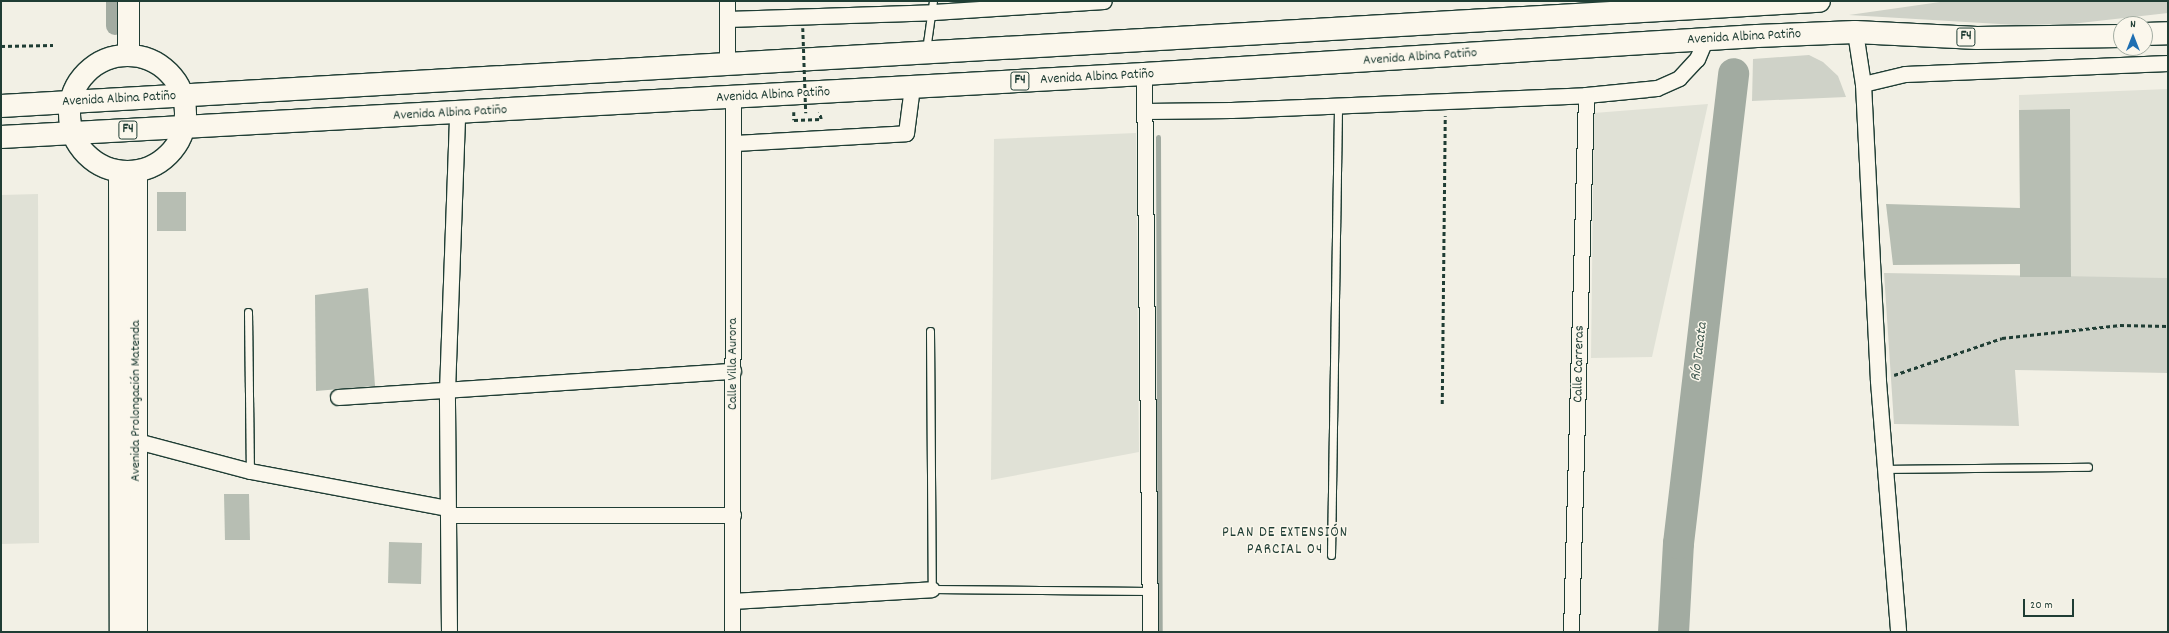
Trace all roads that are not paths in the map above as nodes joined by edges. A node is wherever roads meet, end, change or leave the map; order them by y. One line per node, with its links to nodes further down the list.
1 (128, 1): 14 (main road)
2 (727, 1): 7 (street)
3 (1104, 1): 5 (street)
4 (1819, 1): 6 (highway, Avenida Albina Patiño / F4)
5 (933, 6): 7 (street); 13 (lane)
6 (1702, 6): 13 (highway, Avenida Albina Patiño / F4)
7 (727, 18): 16 (street)
8 (1855, 32): 11 (highway, Avenida Albina Patiño / F4); 12 (highway, Avenida Albina Patiño / F4); 18 (street)
9 (2168, 32): 10 (highway)
10 (2153, 33)
11 (2113, 36)
12 (1704, 40): 17 (highway, Avenida Albina Patiño / F4); 21 (street)
13 (925, 54): 16 (highway, Avenida Albina Patiño / F4)
14 (128, 55): 20 (main road); 23 (main road)
15 (2168, 63): 18 (street)
16 (727, 66): 20 (highway, Avenida Albina Patiño / F4)
17 (1144, 74): 19 (highway, Avenida Albina Patiño / F4); 26 (street)
18 (1863, 84): 40 (street)
19 (912, 87): 22 (highway, Avenida Albina Patiño / F4); 31 (street)
20 (182, 95): 23 (highway, Avenida Albina Patiño / F4); 28 (main road)
21 (1586, 95): 25 (street); 53 (street, Calle Carreras)
22 (734, 97): 27 (highway, Avenida Albina Patiño / F4); 31 (street, Calle Villa Aurora)
23 (70, 102): 24 (highway, Avenida Albina Patiño / F4); 29 (main road)
24 (1, 106)
25 (1338, 106): 26 (street); 44 (lane)
26 (1145, 111): 46 (street)
27 (457, 112): 28 (highway, Avenida Albina Patiño / F4); 36 (street)
28 (185, 127): 29 (highway, Avenida Albina Patiño / F4); 32 (main road)
29 (71, 133): 30 (highway, Avenida Albina Patiño / F4); 32 (main road)
30 (1, 137)
31 (735, 143): 35 (street, Calle Villa Aurora)
32 (127, 171): 38 (main road, Avenida Prolongación Matenda); 48 (main road, Avenida Prolongación Matenda)
33 (248, 312): 41 (lane)
34 (930, 331): 45 (lane)
35 (733, 371): 36 (street); 43 (street, Calle Villa Aurora)
36 (447, 391): 37 (street); 42 (street)
37 (338, 397)
38 (136, 441): 41 (street); 49 (main road, Avenida Prolongación Matenda)
39 (2088, 467): 40 (lane)
40 (1884, 469): 54 (street)
41 (250, 471): 42 (street)
42 (448, 511): 43 (street); 50 (street)
43 (733, 514): 47 (street, Calle Villa Aurora)
44 (1331, 555)
45 (932, 589): 46 (lane); 47 (street)
46 (1149, 592): 52 (street)
47 (732, 601): 51 (street, Calle Villa Aurora)
48 (120, 632)
49 (136, 632)
50 (449, 632)
51 (732, 632)
52 (1150, 632)
53 (1571, 632)
54 (1898, 632)

